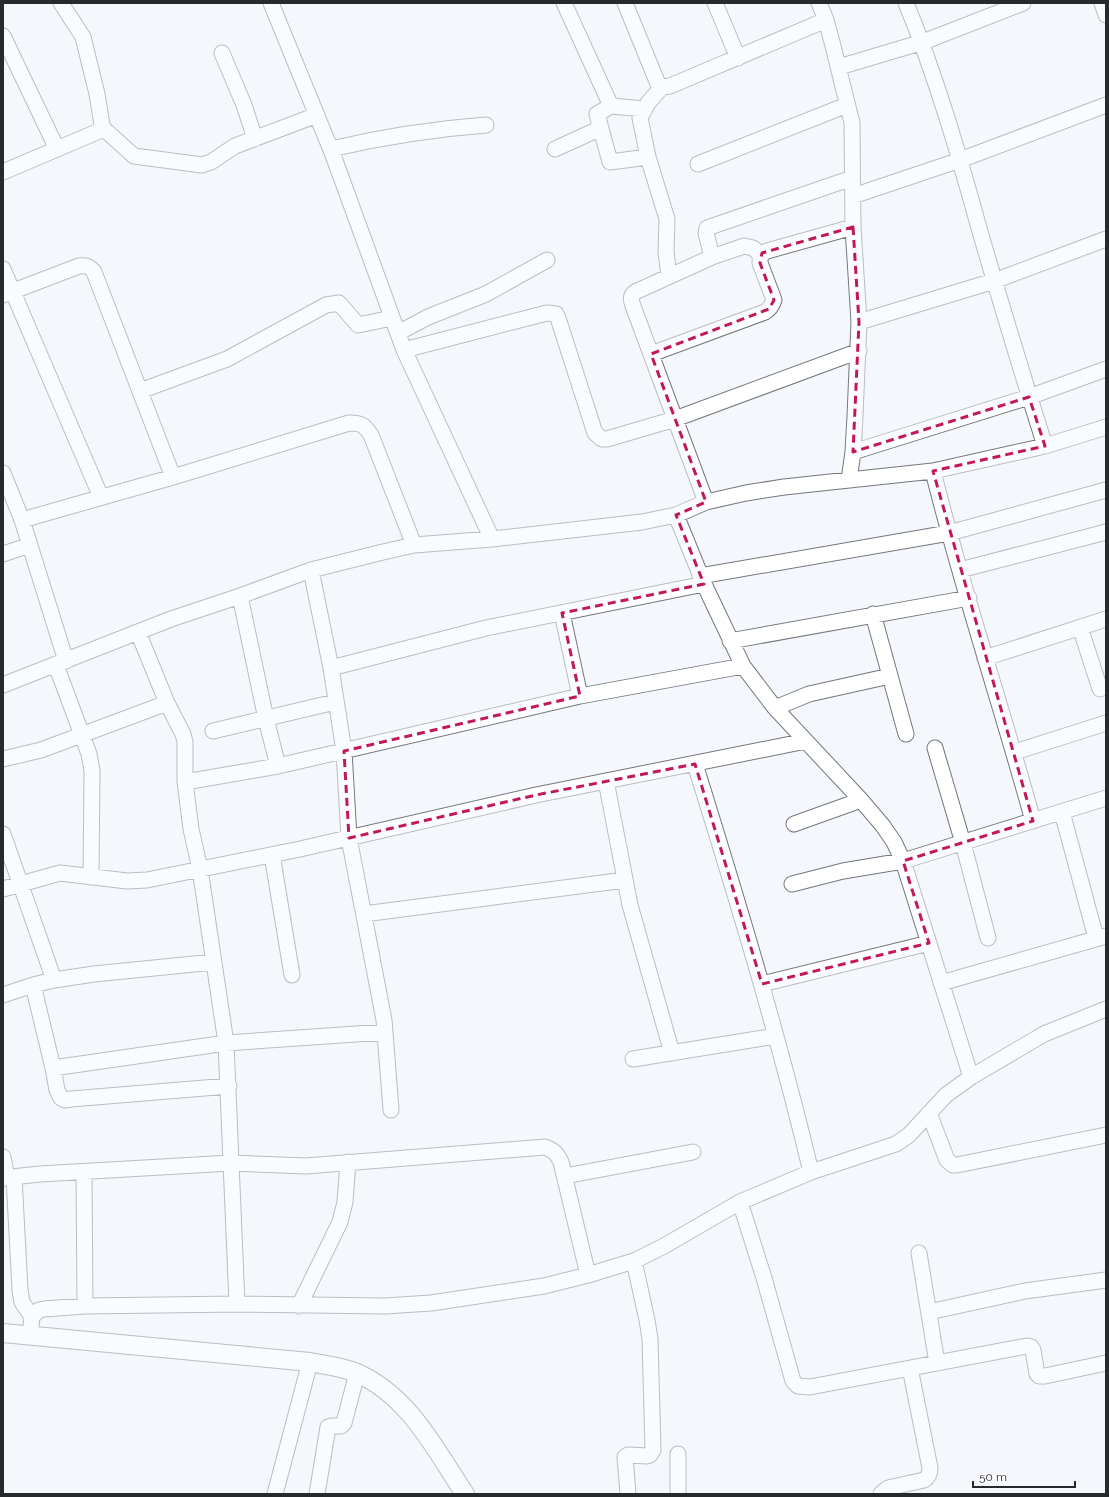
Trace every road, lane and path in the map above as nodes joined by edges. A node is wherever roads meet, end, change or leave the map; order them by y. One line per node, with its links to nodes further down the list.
1 (271, 3): 20 (street)
2 (564, 3): 18 (street)
3 (625, 3): 15 (street)
4 (715, 3): 13 (street)
5 (819, 3): 9 (street)
6 (906, 3): 11 (street)
7 (1023, 3): 11 (street)
8 (68, 6): 23 (street)
9 (826, 20): 13 (street); 14 (street)
10 (3, 36): 25 (street)
11 (923, 42): 14 (street); 29 (street)
12 (222, 53): 24 (street)
13 (738, 58): 15 (street)
14 (839, 67): 16 (street)
15 (662, 87): 19 (street)
16 (848, 105): 30 (street); 32 (street)
17 (1106, 105): 29 (street)
18 (612, 106): 19 (street); 22 (street)
19 (645, 109): 28 (street)
20 (317, 115): 24 (street); 26 (street)
21 (486, 125): 26 (street)
22 (601, 128): 27 (street); 28 (street)
23 (104, 129): 24 (street); 25 (street)
24 (255, 139)
25 (57, 149): 31 (street)
26 (331, 149): 43 (street)
27 (554, 149)
28 (648, 157): 40 (street)
29 (960, 160): 33 (street); 41 (street)
30 (698, 164)
31 (3, 172)
32 (852, 178): 33 (street); 37 (street)
33 (853, 196): 34 (street)
34 (853, 227): 36 (street); 44 (street)
35 (1106, 238): 41 (street)
36 (761, 255): 37 (street); 48 (street)
37 (712, 257): 40 (street)
38 (547, 260): 45 (street)
39 (3, 269): 42 (street)
40 (670, 276): 48 (street)
41 (994, 281): 44 (street); 51 (street)
42 (8, 293): 50 (street); 61 (street)
43 (392, 318): 45 (street); 50 (street)
44 (859, 322): 47 (street)
45 (398, 333): 46 (street)
46 (404, 350): 52 (street); 67 (street)
47 (859, 351): 52 (street); 55 (street)
48 (651, 354): 52 (street)
49 (1106, 368): 51 (street)
50 (140, 391): 58 (street)
51 (1030, 397): 54 (street); 55 (street)
52 (675, 419): 62 (street)
53 (1106, 427): 54 (street)
54 (1045, 446): 56 (street)
55 (853, 452): 59 (street)
56 (933, 471): 59 (street); 66 (street)
57 (3, 473): 64 (street)
58 (173, 477): 61 (street); 69 (street)
59 (849, 480): 62 (street)
60 (1106, 490): 66 (street)
61 (101, 497): 64 (street)
62 (706, 502): 63 (street)
63 (676, 515): 67 (street); 73 (street)
64 (22, 520): 68 (street)
65 (1106, 532): 72 (street)
66 (949, 533): 72 (street); 73 (street)
67 (492, 539): 69 (street)
68 (30, 545): 70 (street); 83 (street)
69 (414, 545): 71 (street)
70 (3, 554)
71 (311, 570): 74 (street); 85 (street)
72 (960, 570): 75 (street)
73 (702, 580): 76 (street); 81 (street)
74 (240, 596): 80 (street); 93 (street)
75 (968, 598): 77 (street); 82 (street)
76 (562, 613): 85 (street); 89 (street)
77 (874, 614): 81 (street); 86 (street)
78 (1106, 619): 79 (street)
79 (1080, 627): 82 (street); 88 (street)
80 (138, 632): 83 (street); 91 (street)
81 (730, 641): 84 (street)
82 (985, 658): 101 (street)
83 (61, 663): 87 (street); 97 (street)
84 (743, 666): 89 (street); 92 (street)
85 (331, 668): 90 (street)
86 (890, 676): 92 (street); 96 (street)
87 (3, 685)
88 (1100, 688)
89 (580, 696): 100 (street)
90 (336, 702): 93 (street); 100 (street)
91 (167, 703): 97 (street); 106 (street)
92 (775, 708): 98 (street)
93 (266, 719): 95 (street); 104 (street)
94 (1106, 723): 101 (street)
95 (213, 731)
96 (906, 734)
97 (82, 735): 102 (street); 118 (street)
98 (806, 741): 103 (street); 108 (street)
99 (935, 748): 114 (street)
100 (344, 751): 104 (street); 113 (street)
101 (1015, 752): 110 (street)
102 (3, 759)
103 (695, 764): 105 (street); 131 (street)
104 (278, 766): 106 (street)
105 (606, 781): 113 (street); 119 (street)
106 (186, 782): 117 (street)
107 (1106, 798): 109 (street)
108 (861, 800): 111 (street); 116 (street)
109 (1062, 812): 110 (street); 124 (street)
110 (1033, 820): 114 (street)
111 (794, 824)
112 (3, 834): 120 (street)
113 (349, 838): 115 (street); 123 (street)
114 (963, 843): 116 (street); 125 (street)
115 (272, 854): 117 (street); 128 (street)
116 (904, 861): 121 (street); 126 (street)
117 (200, 869): 118 (street); 127 (street)
118 (91, 877): 120 (street)
119 (625, 880): 123 (street); 138 (street)
120 (19, 883): 122 (street); 129 (street)
121 (792, 884)
122 (3, 889)
123 (364, 914): 135 (street)
124 (1101, 937): 130 (street)
125 (988, 938)
126 (929, 943): 130 (street); 131 (street)
127 (214, 962): 129 (street); 137 (street)
128 (292, 975)
129 (54, 980): 132 (street)
130 (941, 983): 141 (street)
131 (762, 984): 136 (street)
132 (33, 985): 133 (street); 140 (street)
133 (3, 996)
134 (1106, 1009): 141 (street)
135 (384, 1032): 137 (street); 143 (street)
136 (776, 1036): 138 (street); 151 (street)
137 (226, 1043): 140 (street); 142 (street)
138 (672, 1053): 139 (street)
139 (633, 1059)
140 (54, 1068): 142 (street)
141 (971, 1077): 144 (street)
142 (229, 1086): 149 (street)
143 (391, 1110)
144 (929, 1113): 145 (street); 151 (street)
145 (1106, 1134)
146 (693, 1152): 152 (street)
147 (3, 1157): 153 (street)
148 (348, 1162): 149 (street); 152 (street); 161 (street)
149 (231, 1163): 150 (street); 159 (street)
150 (84, 1172): 153 (street); 160 (street)
151 (811, 1172): 154 (street)
152 (564, 1176): 157 (street)
153 (8, 1177): 163 (street)
154 (740, 1202): 156 (street); 169 (street)
155 (919, 1253): 162 (street)
156 (634, 1261): 157 (street); 175 (street)
157 (588, 1275): 161 (street)
158 (1106, 1280): 162 (street)
159 (237, 1304): 160 (street); 161 (street)
160 (85, 1306): 163 (street)
161 (299, 1306)
162 (929, 1312): 167 (street)
163 (32, 1317): 165 (street)
164 (3, 1332): 165 (street)
165 (30, 1336): 166 (street)
166 (310, 1362): 170 (street); 172 (street)
167 (937, 1363): 168 (street); 169 (street)
168 (1106, 1363)
169 (910, 1368): 177 (street)
170 (357, 1373): 173 (street); 174 (street)
171 (678, 1454): 176 (street)
172 (275, 1494)
173 (317, 1494)
174 (466, 1494)
175 (628, 1494)
176 (678, 1494)
177 (881, 1494)

